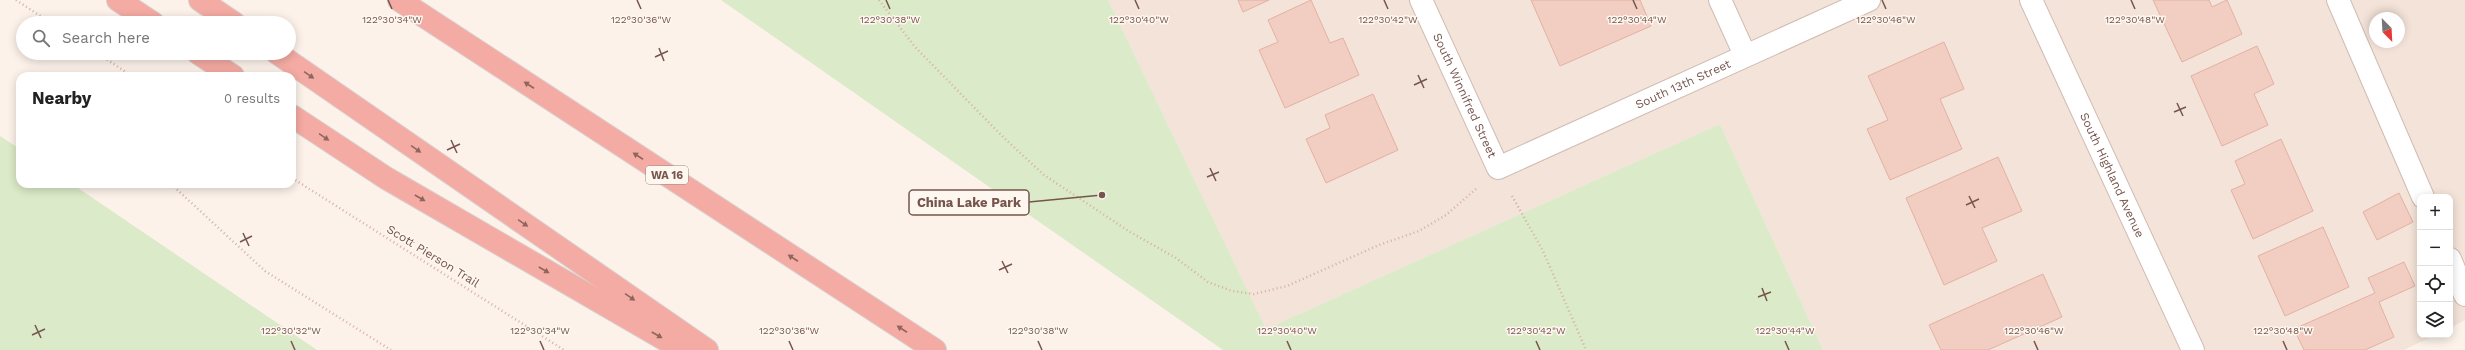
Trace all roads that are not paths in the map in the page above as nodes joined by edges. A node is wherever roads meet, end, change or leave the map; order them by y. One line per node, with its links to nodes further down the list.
1 (118, 0): 9 (highway)
2 (200, 0): 10 (highway)
3 (399, 0): 22 (highway, WA 16, one-way to 3)
4 (1420, 0): 16 (street, South Winnifred Street)
5 (1720, 0): 11 (street)
6 (1869, 0): 11 (street, South 13th Street)
7 (2031, 0): 23 (street, South Highland Avenue)
8 (2338, 0): 17 (street)
9 (142, 16)
10 (224, 16)
11 (1745, 55): 16 (street, South 13th Street)
12 (209, 60): 14 (highway)
13 (287, 60): 21 (highway, one-way to 21)
14 (227, 72)
15 (296, 119): 20 (highway, one-way to 20)
16 (1498, 169)
17 (2423, 194)
18 (2453, 266): 19 (street)
19 (2465, 295)
20 (683, 350)
21 (707, 350)
22 (935, 350)
23 (2193, 350)

